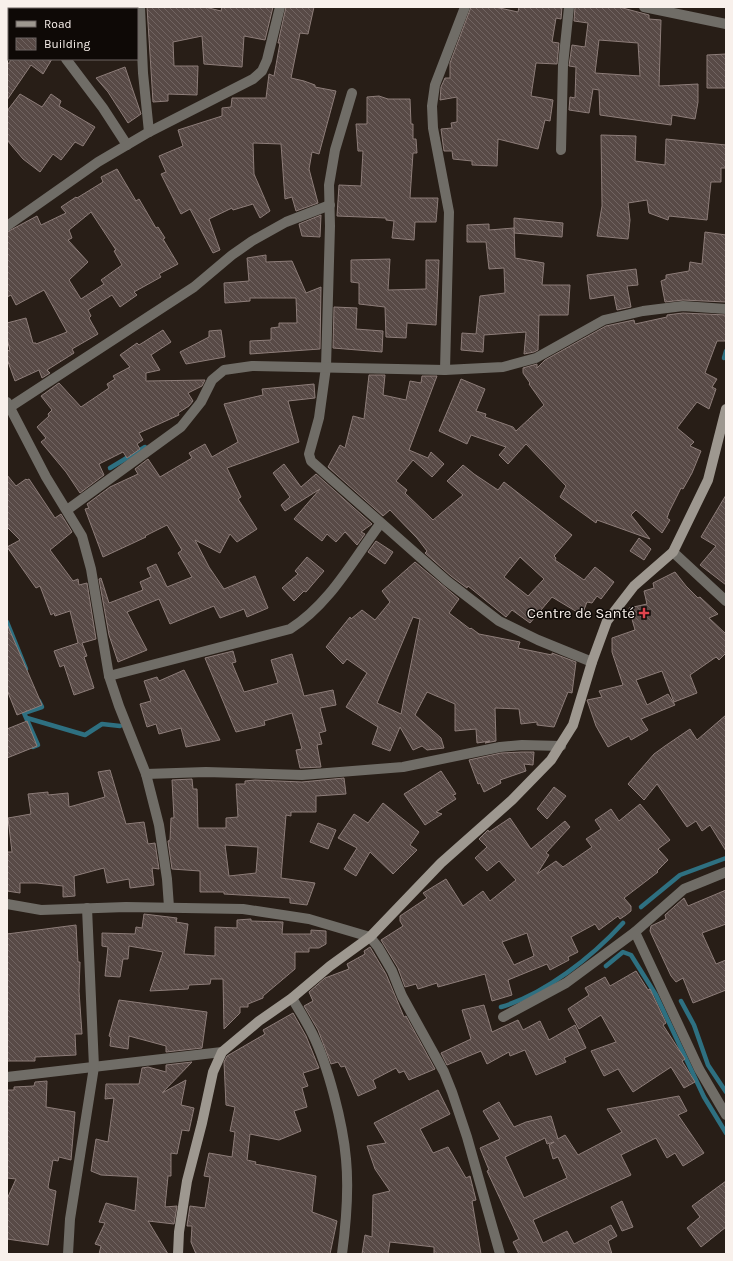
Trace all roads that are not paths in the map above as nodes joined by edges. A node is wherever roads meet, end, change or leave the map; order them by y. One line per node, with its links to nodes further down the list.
1 (140, 7): 9 (street)
2 (280, 7): 9 (street)
3 (465, 7): 16 (street)
4 (569, 7): 11 (street)
5 (644, 7): 6 (street)
6 (726, 24)
7 (67, 60): 10 (street)
8 (352, 93): 12 (street)
9 (149, 132): 10 (street)
10 (127, 146): 13 (street)
11 (561, 150)
12 (330, 205): 15 (street); 17 (street)
13 (7, 226)
14 (726, 310): 16 (street)
15 (326, 367): 16 (street); 20 (street); 21 (street)
16 (445, 370)
17 (8, 406): 20 (street)
18 (726, 409): 19 (main road)
19 (724, 426): 22 (main road)
20 (67, 510): 25 (street)
21 (380, 524): 24 (street); 25 (street)
22 (673, 552): 23 (street); 24 (main road)
23 (726, 601)
24 (592, 662): 26 (main road)
25 (109, 676): 27 (street)
26 (561, 746): 27 (street); 33 (main road)
27 (146, 774): 30 (street)
28 (726, 872): 32 (street)
29 (7, 904): 31 (street)
30 (169, 907): 31 (street); 33 (street)
31 (87, 908): 37 (street)
32 (635, 932): 35 (street); 39 (street)
33 (370, 937): 34 (main road); 43 (street)
34 (292, 998): 36 (main road); 42 (street)
35 (503, 1017)
36 (222, 1052): 37 (street); 41 (main road)
37 (94, 1067): 38 (street); 40 (street)
38 (7, 1077)
39 (726, 1115)
40 (68, 1254)
41 (178, 1254)
42 (342, 1254)
43 (500, 1254)

